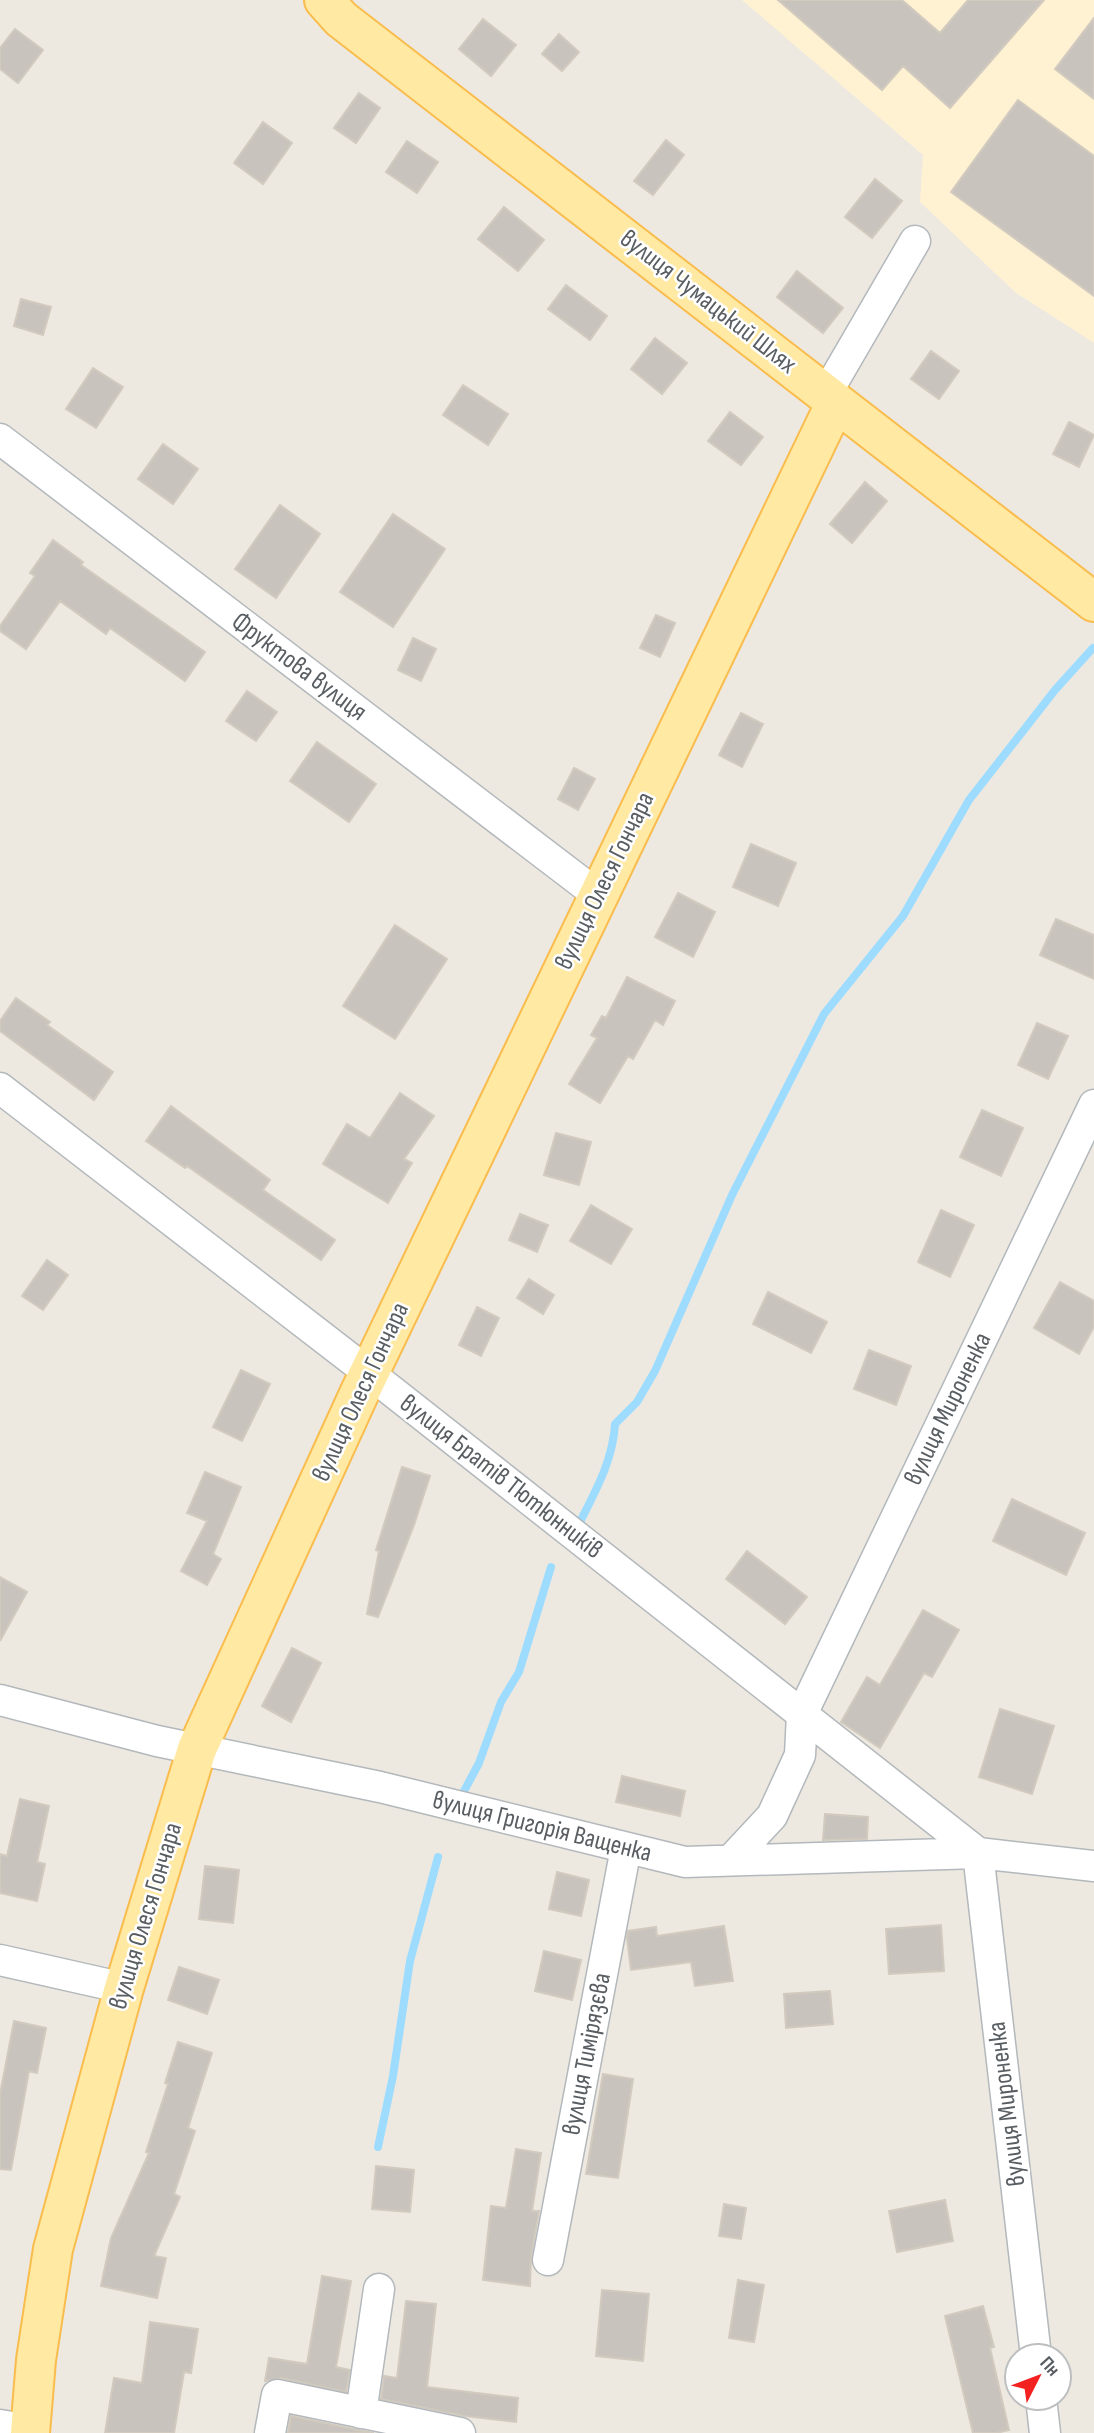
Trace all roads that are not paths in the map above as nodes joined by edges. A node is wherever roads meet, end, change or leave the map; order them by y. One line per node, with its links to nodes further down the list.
1 (324, 0): 3 (main road, вулиця Чумацький Шлях)
2 (915, 241): 3 (street)
3 (831, 398): 5 (main road, вулиця Чумацький Шлях); 6 (main road, вулиця Олеся Гончара)
4 (0, 439): 6 (street, Фруктова вулиця)
5 (1094, 602)
6 (598, 895): 9 (main road, вулиця Олеся Гончара)
7 (0, 1088): 9 (street, вулиця Братів Тютюнників)
8 (1094, 1105): 11 (street, вулиця Мироненка)
9 (369, 1373): 11 (street, вулиця Братів Тютюнників); 12 (main road, вулиця Олеся Гончара)
10 (0, 1700): 12 (street, вулиця Григорія Ващенка)
11 (802, 1714): 14 (street, вулиця Братів Тютюнників); 15 (street)
12 (197, 1749): 13 (street, вулиця Григорія Ващенка); 18 (main road, вулиця Олеся Гончара)
13 (626, 1847): 15 (street, вулиця Григорія Ващенка); 19 (street, вулиця Тимірязєва)
14 (978, 1853): 15 (street, вулиця Григорія Ващенка); 16 (street, вулиця Григорія Ващенка); 21 (street, вулиця Мироненка)
15 (731, 1860)
16 (1094, 1866)
17 (0, 1960): 18 (street)
18 (124, 1989): 24 (main road, вулиця Олеся Гончара)
19 (548, 2260)
20 (380, 2289): 23 (street)
21 (1034, 2342)
22 (1043, 2412): 27 (street)
23 (361, 2413): 25 (street); 26 (street)
24 (20, 2429)
25 (270, 2433)
26 (460, 2433)
27 (1045, 2433)

